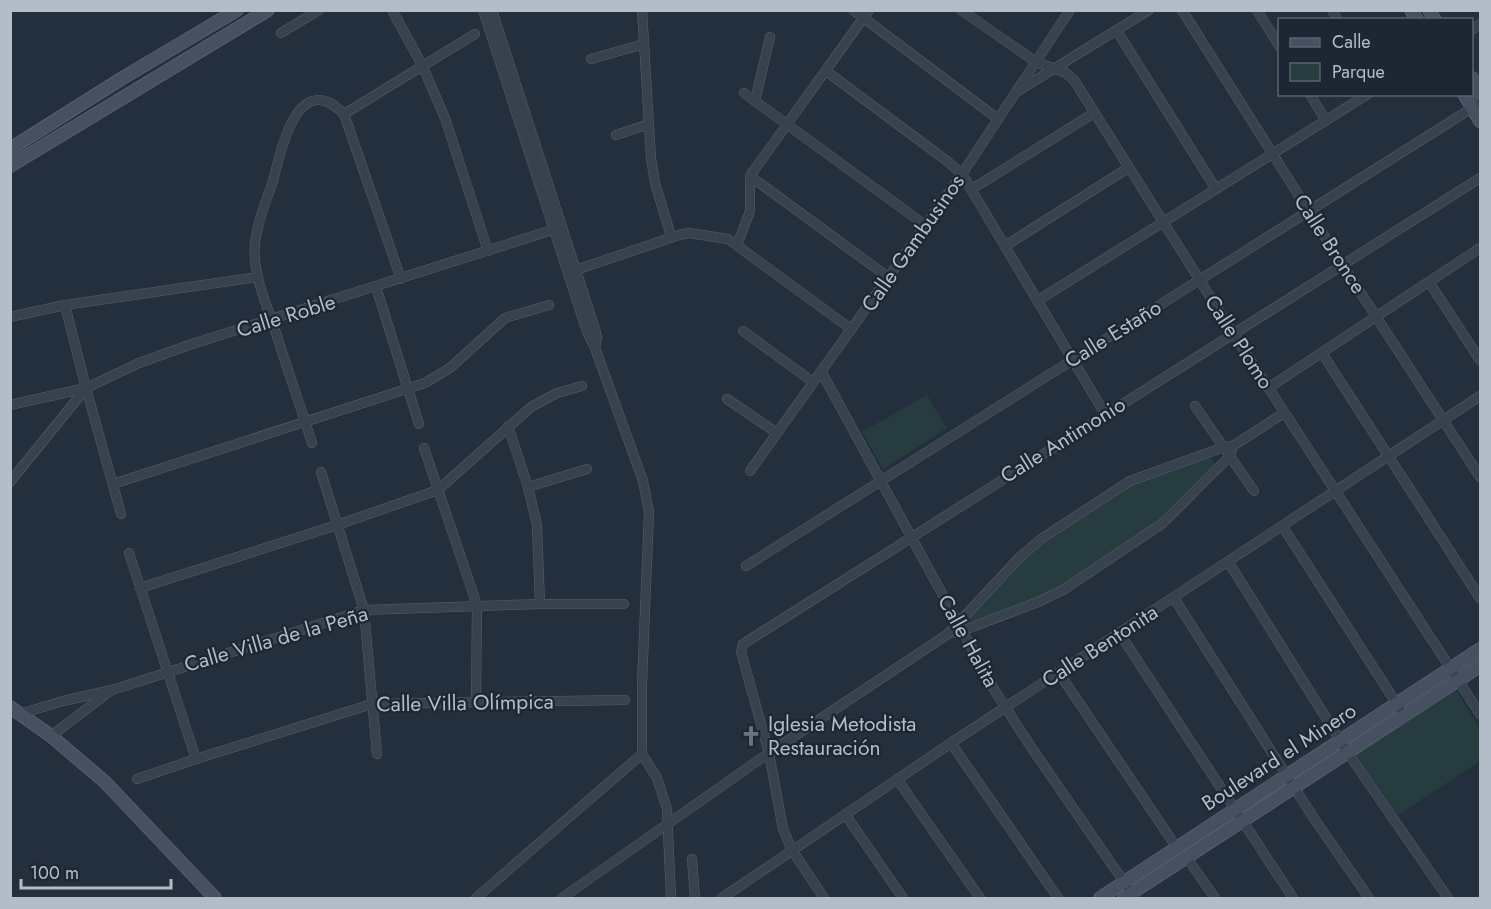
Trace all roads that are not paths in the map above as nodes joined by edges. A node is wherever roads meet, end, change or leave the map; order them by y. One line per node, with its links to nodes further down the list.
1 (237, 10): 18 (street)
2 (268, 10): 22 (street)
3 (319, 10): 16 (street)
4 (392, 10): 25 (street)
5 (483, 10): 54 (street)
6 (492, 10): 54 (street)
7 (642, 10): 20 (street)
8 (853, 10): 14 (street)
9 (961, 10): 24 (street, Calle Plomo)
10 (1149, 10): 15 (street)
11 (1182, 10): 43 (street, Calle Bronce)
12 (1257, 10): 21 (street)
13 (1070, 11): 24 (street, Calle Gambusinos)
14 (866, 14): 27 (street); 36 (street)
15 (1117, 31): 26 (street); 50 (street)
16 (281, 33)
17 (475, 34): 25 (street)
18 (196, 35): 22 (street); 42 (street)
19 (770, 37): 32 (street)
20 (644, 44): 23 (street); 39 (street)
21 (1278, 44)
22 (205, 48): 44 (street)
23 (591, 60)
24 (1036, 63): 26 (street, Calle Plomo); 28 (street, Calle Gambusinos)
25 (422, 65): 35 (street); 59 (street)
26 (1054, 70): 28 (street); 34 (street, Calle Plomo)
27 (826, 71): 40 (street); 46 (street)
28 (1016, 92): 36 (street, Calle Gambusinos)
29 (744, 93): 32 (street)
30 (1311, 96): 37 (street)
31 (1365, 96): 37 (street)
32 (756, 101): 40 (street)
33 (1477, 106): 38 (street); 51 (street, Calle Estaño)
34 (1094, 113): 45 (street, Calle Plomo); 49 (street)
35 (344, 114): 62 (street); 64 (street)
36 (998, 119): 46 (street, Calle Gambusinos)
37 (1326, 121): 43 (street)
38 (1480, 121)
39 (648, 124): 41 (street); 55 (street)
40 (787, 124): 47 (street); 53 (street)
41 (616, 135)
42 (10, 149)
43 (1273, 154): 50 (street); 51 (street, Calle Bronce)
44 (10, 166)
45 (1128, 168): 52 (street, Calle Plomo); 57 (street)
46 (962, 174): 49 (street); 53 (street, Calle Gambusinos)
47 (750, 176): 56 (street); 63 (street)
48 (1480, 178): 60 (street, Calle Antimonio)
49 (972, 189): 57 (street)
50 (1216, 189): 52 (street)
51 (1309, 211): 60 (street, Calle Bronce); 65 (street, Calle Estaño)
52 (1163, 223): 65 (street, Calle Plomo); 68 (street)
53 (925, 225): 63 (street, Calle Gambusinos)
54 (558, 229): 59 (street, Calle Roble); 61 (street); 77 (street)
55 (670, 236): 56 (street); 61 (street)
56 (737, 245): 74 (street)
57 (1005, 246): 68 (street)
58 (1480, 248): 66 (street)
59 (488, 251): 64 (street, Calle Roble)
60 (1342, 264): 72 (street, Calle Bronce); 76 (street, Calle Antimonio)
61 (576, 270): 77 (street)
62 (258, 277): 69 (street); 73 (street)
63 (888, 277): 74 (street, Calle Gambusinos)
64 (401, 279): 67 (street, Calle Roble)
65 (1199, 280): 76 (street, Calle Plomo); 79 (street, Calle Estaño)
66 (1430, 282): 72 (street); 80 (street)
67 (376, 287): 73 (street, Calle Roble); 86 (street)
68 (1037, 301): 79 (street)
69 (65, 305): 71 (street); 84 (street)
70 (549, 305): 86 (street)
71 (10, 317)
72 (1377, 317): 78 (street); 93 (street, Calle Bronce)
73 (272, 321): 84 (street, Calle Roble); 94 (street)
74 (851, 329): 81 (street, Calle Gambusinos)
75 (743, 330): 82 (street)
76 (1233, 333): 85 (street, Calle Plomo); 92 (street, Calle Antimonio)
77 (595, 348): 150 (street)
78 (1322, 353): 85 (street); 101 (street)
79 (1073, 360): 92 (street); 106 (street, Calle Estaño)
80 (1480, 360)
81 (821, 371): 82 (street, Calle Gambusinos); 106 (street, Calle Halita)
82 (813, 382): 97 (street, Calle Gambusinos)
83 (582, 386): 96 (street)
84 (86, 388): 89 (street, Calle Roble); 107 (street); 108 (street)
85 (1268, 388): 91 (street, Calle Plomo)
86 (408, 389): 94 (street); 95 (street)
87 (1480, 396): 93 (street, Calle Bentonita)
88 (727, 399): 97 (street)
89 (10, 405)
90 (1195, 406): 100 (street)
91 (1284, 412): 100 (street); 112 (street, Calle Plomo)
92 (1105, 414): 116 (street, Calle Antimonio)
93 (1444, 420): 101 (street, Calle Bentonita); 105 (street, Calle Bronce)
94 (305, 422): 98 (street); 108 (street)
95 (419, 424)
96 (508, 426): 109 (street); 110 (street)
97 (777, 433): 103 (street, Calle Gambusinos)
98 (312, 443)
99 (424, 448): 110 (street)
100 (1229, 450): 111 (street); 127 (street); 127 (street)
101 (1390, 456): 112 (street, Calle Bentonita); 122 (street)
102 (587, 468): 109 (street)
103 (750, 471)
104 (321, 472): 114 (street)
105 (1480, 477)
106 (881, 480): 116 (street, Calle Halita); 119 (street, Calle Estaño)
107 (10, 482)
108 (113, 484): 113 (street)
109 (528, 487): 123 (street)
110 (438, 490): 114 (street); 125 (street)
111 (1254, 491)
112 (1336, 492): 115 (street, Calle Bentonita); 131 (street, Calle Plomo)
113 (122, 514)
114 (337, 525): 120 (street); 126 (street)
115 (1283, 527): 118 (street, Calle Bentonita); 139 (street)
116 (911, 537): 127 (street, Calle Halita); 147 (street, Calle Antimonio)
117 (129, 553): 120 (street)
118 (1229, 563): 121 (street, Calle Bentonita); 145 (street)
119 (746, 566)
120 (140, 588): 132 (street)
121 (1174, 598): 128 (street, Calle Bentonita); 152 (street)
122 (1480, 598)
123 (540, 604): 124 (street, Calle Villa de la Peña); 125 (street, Calle Villa de la Peña)
124 (624, 604)
125 (477, 605): 126 (street, Calle Villa de la Peña); 137 (street)
126 (364, 610): 132 (street, Calle Villa de la Peña); 138 (street)
127 (959, 627): 140 (street, Calle Halita); 147 (street)
128 (1120, 634): 133 (street, Calle Bentonita); 156 (street)
129 (1480, 649): 131 (street, Boulevard el Minero)
130 (1480, 666): 134 (street, Boulevard el Minero)
131 (1451, 669): 134 (street, Calle Plomo); 139 (street, Boulevard el Minero)
132 (169, 671): 135 (street, Calle Villa de la Peña); 151 (street)
133 (1059, 673): 140 (street, Calle Bentonita); 160 (street)
134 (1458, 680): 142 (street, Calle Plomo); 143 (street, Boulevard el Minero)
135 (112, 690): 141 (street, Calle Villa de la Peña); 144 (street, Calle Villa de la Peña)
136 (625, 700): 137 (street, Calle Villa Olímpica)
137 (476, 702): 138 (street, Calle Villa Olímpica)
138 (372, 704): 149 (street); 151 (street, Calle Villa Olímpica)
139 (1396, 704): 143 (street); 145 (street, Boulevard el Minero)
140 (1006, 708): 146 (street, Calle Bentonita); 164 (street, Calle Halita)
141 (15, 710): 144 (street)
142 (1480, 714)
143 (1404, 716): 148 (street, Boulevard el Minero)
144 (51, 736): 166 (street)
145 (1340, 740): 148 (street); 152 (street, Boulevard el Minero)
146 (951, 743): 154 (street, Calle Bentonita); 175 (street)
147 (769, 753): 159 (street); 161 (street)
148 (1348, 753): 155 (street, Boulevard el Minero); 180 (street)
149 (377, 754)
150 (642, 754): 159 (street); 167 (street)
151 (196, 759): 153 (street, Calle Villa Olímpica)
152 (1288, 776): 155 (street); 156 (street, Boulevard el Minero)
153 (137, 779)
154 (897, 779): 157 (street, Calle Bentonita); 174 (street)
155 (1295, 788): 158 (street, Boulevard el Minero); 179 (street)
156 (1235, 810): 158 (street); 160 (street, Boulevard el Minero)
157 (845, 814): 161 (street, Calle Bentonita); 173 (street)
158 (1242, 822): 162 (street, Boulevard el Minero); 178 (street)
159 (668, 823): 168 (street); 169 (street)
160 (1177, 848): 164 (street, Boulevard el Minero)
161 (792, 850): 171 (street, Calle Bentonita); 172 (street)
162 (1188, 858): 165 (street, Boulevard el Minero); 177 (street)
163 (693, 859): 170 (street)
164 (1124, 882): 165 (street, Calle Halita); 176 (street, Boulevard el Minero)
165 (1131, 897)
166 (215, 898)
167 (476, 898)
168 (562, 898)
169 (671, 898)
170 (695, 898)
171 (722, 898)
172 (824, 898)
173 (903, 898)
174 (980, 898)
175 (1058, 898)
176 (1100, 898)
177 (1215, 898)
178 (1293, 898)
179 (1369, 898)
180 (1448, 898)

